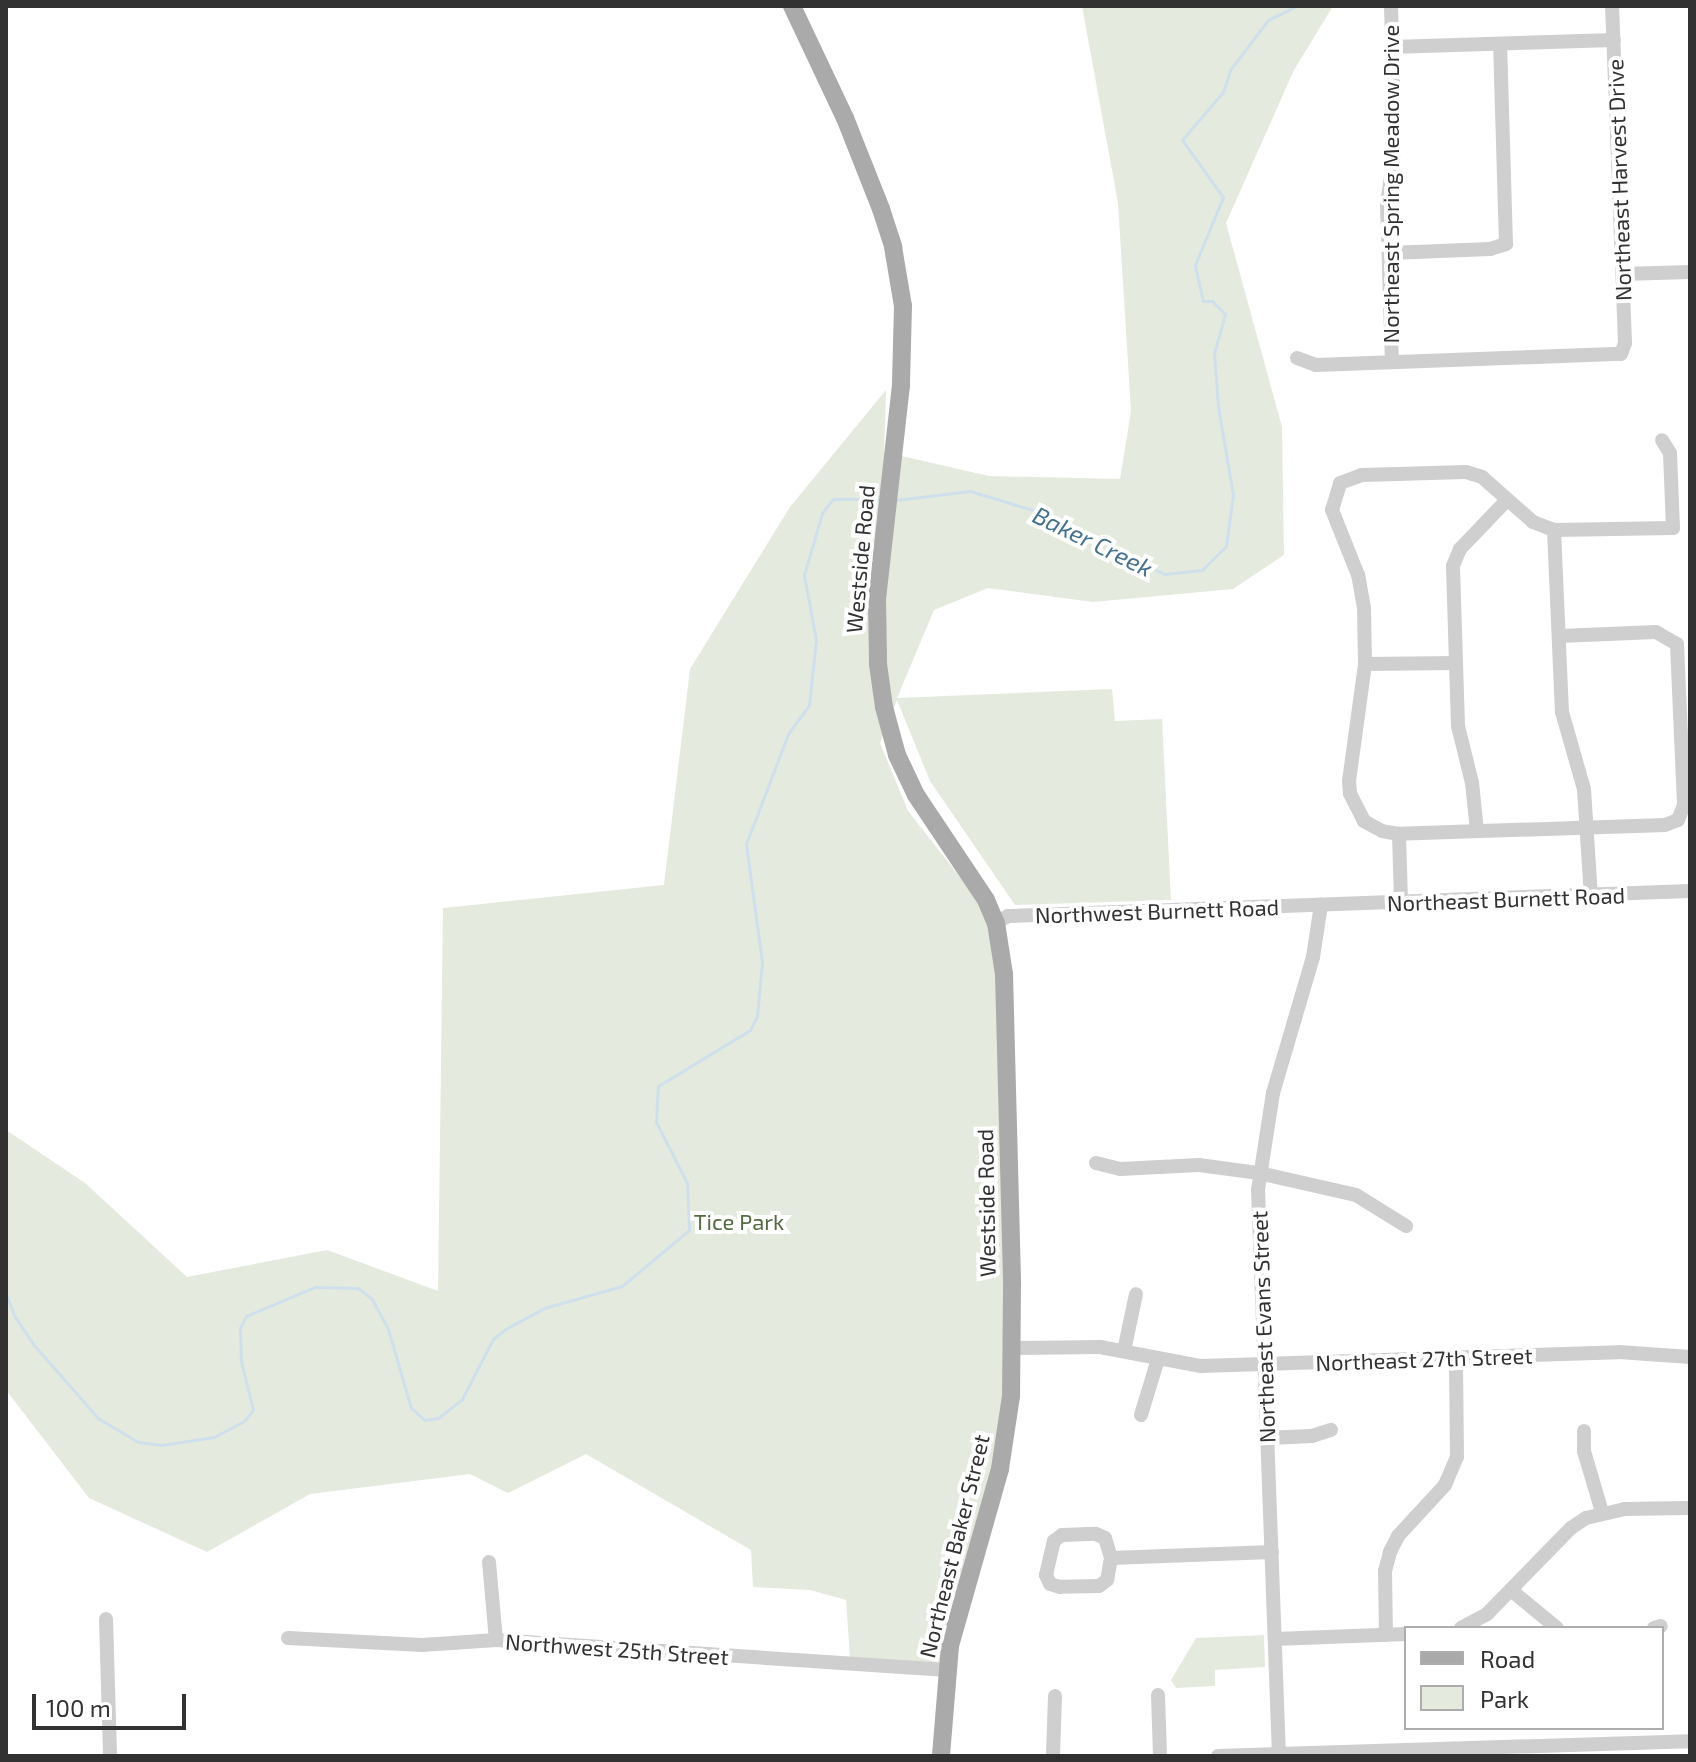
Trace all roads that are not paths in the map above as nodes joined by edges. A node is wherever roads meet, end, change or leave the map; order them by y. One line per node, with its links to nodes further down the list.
1 (792, 6): 25 (main road, Westside Road)
2 (1391, 6): 6 (street, Northeast Spring Meadow Drive)
3 (1612, 6): 4 (street, Northeast Harvest Drive)
4 (1614, 40): 5 (street); 9 (street, Northeast Harvest Drive)
5 (1500, 44): 6 (street); 7 (street)
6 (1392, 47): 7 (street, Northeast Spring Meadow Drive)
7 (1389, 253): 11 (street, Northeast Spring Meadow Drive)
8 (1690, 272): 9 (street)
9 (1623, 274): 11 (street, Northeast Harvest Drive)
10 (1297, 358): 11 (street)
11 (1392, 362)
12 (1662, 440): 14 (street)
13 (1506, 501): 14 (street); 16 (street); 17 (street)
14 (1554, 530): 15 (street)
15 (1559, 636): 18 (street); 18 (street)
16 (1456, 663): 17 (street); 19 (street)
17 (1365, 664): 20 (street)
18 (1587, 828): 19 (street); 22 (street)
19 (1477, 831): 20 (street)
20 (1399, 834): 23 (street)
21 (1690, 891): 22 (street, Northeast Burnett Road)
22 (1591, 897): 23 (street, Northeast Burnett Road)
23 (1401, 902): 24 (street, Northeast Burnett Road)
24 (1321, 905): 25 (street, Northwest Burnett Road); 27 (street, Northeast Evans Street)
25 (996, 923): 30 (main road, Westside Road)
26 (1096, 1163): 27 (street)
27 (1259, 1173): 28 (street); 35 (street, Northeast Evans Street)
28 (1406, 1226)
29 (1136, 1294): 31 (street)
30 (1012, 1348): 31 (street, Northeast 27th Street); 54 (main road, Northeast Baker Street)
31 (1124, 1351): 34 (street, Northeast 27th Street)
32 (1690, 1357): 33 (street, Northeast 27th Street)
33 (1456, 1358): 35 (street, Northeast 27th Street); 50 (street)
34 (1158, 1359): 35 (street, Northeast 27th Street); 36 (street)
35 (1264, 1365): 39 (street, Northeast Evans Street)
36 (1141, 1415)
37 (1331, 1430): 39 (street)
38 (1584, 1431): 41 (street)
39 (1267, 1438): 42 (street, Northeast Evans Street)
40 (1690, 1508): 41 (street)
41 (1602, 1512): 45 (street)
42 (1272, 1552): 43 (street); 52 (street, Northeast Evans Street)
43 (1111, 1558): 43 (street)
44 (489, 1562): 53 (street)
45 (1512, 1591): 47 (street); 48 (street)
46 (106, 1619): 59 (street)
47 (1465, 1626)
48 (1555, 1626)
49 (1404, 1634): 50 (street)
50 (1386, 1635): 52 (street)
51 (288, 1638): 53 (street, Northwest 25th Street)
52 (1275, 1639): 58 (street, Northeast Evans Street)
53 (496, 1640): 54 (street, Northwest 25th Street)
54 (947, 1670): 60 (main road, Northeast Baker Street)
55 (1158, 1695): 62 (street)
56 (1055, 1696): 61 (street)
57 (1690, 1741): 58 (street)
58 (1278, 1755): 63 (street)
59 (110, 1756)
60 (941, 1756)
61 (1053, 1756)
62 (1160, 1756)
63 (1218, 1756)

